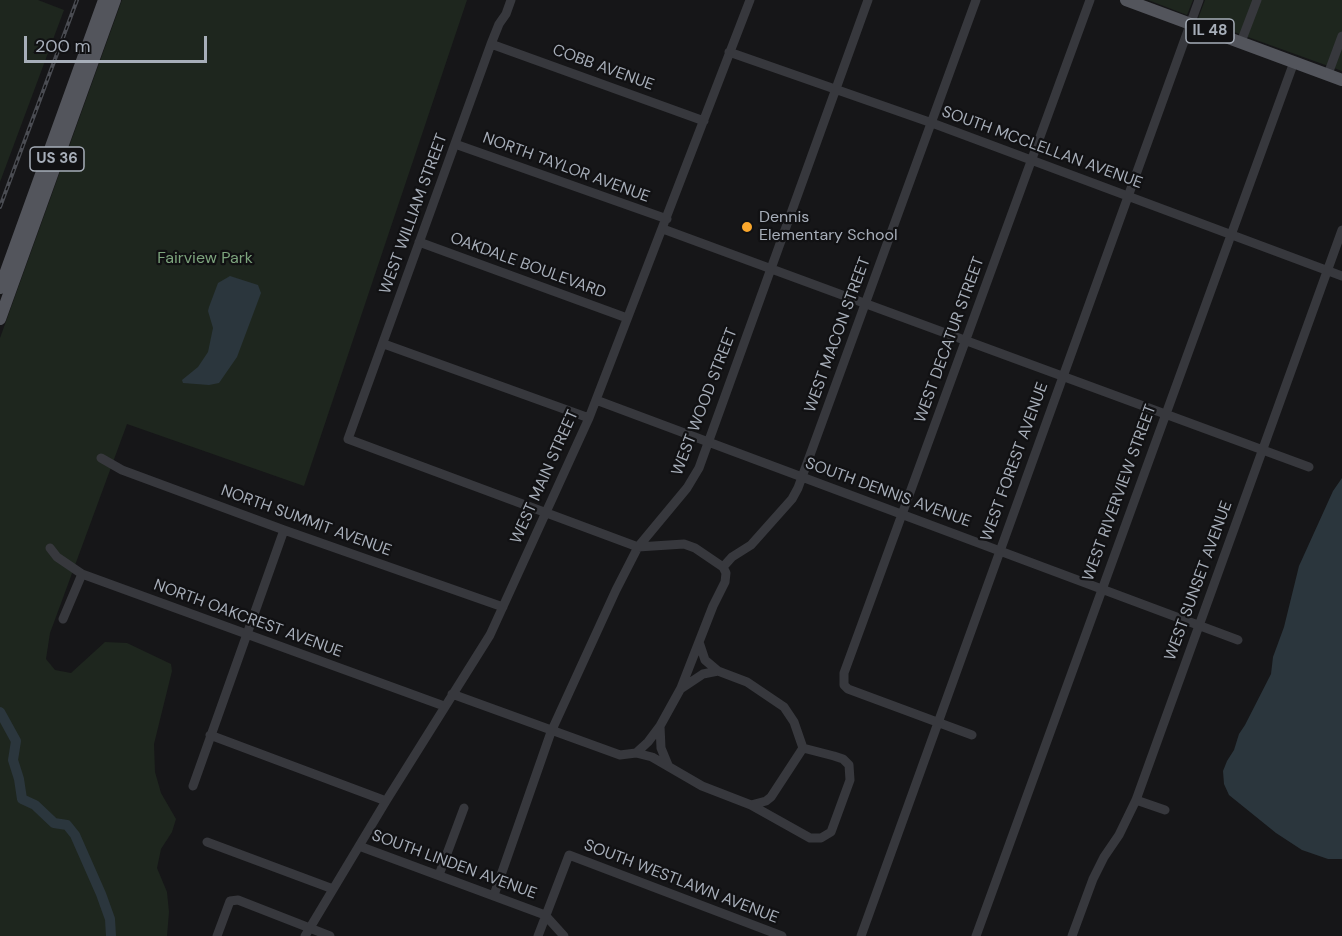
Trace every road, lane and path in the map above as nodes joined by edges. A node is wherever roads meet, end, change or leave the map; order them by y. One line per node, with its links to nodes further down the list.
1 (104, 0): 33 (main road, US 36)
2 (115, 0): 36 (main road, US 36)
3 (511, 0): 14 (street, WEST WILLIAM STREET)
4 (750, 0): 15 (street, WEST MAIN STREET)
5 (868, 0): 19 (street, WEST WOOD STREET)
6 (976, 0): 21 (street, WEST MACON STREET)
7 (1090, 0): 23 (street, WEST DECATUR STREET)
8 (1126, 0): 11 (main road, IL 48)
9 (1199, 0): 11 (street, WEST FOREST AVENUE)
10 (1257, 0): 13 (street)
11 (1190, 23): 13 (main road, IL 48); 24 (street, WEST FOREST AVENUE)
12 (1342, 36): 17 (street)
13 (1241, 42): 16 (main road, IL 48)
14 (491, 44): 20 (street, COBB AVENUE); 22 (street, WEST WILLIAM STREET)
15 (729, 52): 19 (street, SOUTH MCCLELLAN AVENUE); 20 (street, WEST MAIN STREET)
16 (1294, 62): 17 (main road, IL 48); 28 (street, WEST RIVERVIEW STREET)
17 (1328, 74): 18 (main road, IL 48)
18 (1342, 80)
19 (836, 90): 21 (street, SOUTH MCCLELLAN AVENUE); 30 (street, WEST WOOD STREET)
20 (704, 121): 25 (street, WEST MAIN STREET)
21 (932, 123): 23 (street, SOUTH MCCLELLAN AVENUE); 34 (street, WEST MACON STREET)
22 (455, 144): 25 (street, NORTH TAYLOR AVENUE); 29 (street, WEST WILLIAM STREET)
23 (1031, 161): 24 (street, SOUTH MCCLELLAN AVENUE); 37 (street, WEST DECATUR STREET)
24 (1127, 196): 28 (street, SOUTH MCCLELLAN AVENUE); 39 (street, WEST FOREST AVENUE)
25 (666, 219): 26 (street, WEST MAIN STREET)
26 (663, 229): 30 (street); 35 (street, WEST MAIN STREET)
27 (1342, 230): 31 (street, WEST SUNSET AVENUE)
28 (1231, 235): 31 (street, SOUTH MCCLELLAN AVENUE); 41 (street, WEST RIVERVIEW STREET)
29 (419, 242): 35 (street, OAKDALE BOULEVARD); 38 (street, WEST WILLIAM STREET)
30 (771, 270): 34 (street); 43 (street, WEST WOOD STREET)
31 (1327, 270): 32 (street, SOUTH MCCLELLAN AVENUE); 44 (street, WEST SUNSET AVENUE)
32 (1342, 276)
33 (0, 288)
34 (865, 304): 37 (street); 47 (street, WEST MACON STREET)
35 (627, 318): 40 (street, WEST MAIN STREET)
36 (0, 319)
37 (966, 341): 39 (street); 49 (street, WEST DECATUR STREET)
38 (384, 344): 42 (street); 48 (street, WEST WILLIAM STREET)
39 (1062, 378): 41 (street); 53 (street, WEST FOREST AVENUE)
40 (596, 400): 42 (street, WEST MAIN STREET); 43 (street, SOUTH DENNIS AVENUE)
41 (1164, 415): 44 (street); 56 (street, WEST RIVERVIEW STREET)
42 (589, 418): 48 (street, WEST MAIN STREET)
43 (708, 442): 47 (street, SOUTH DENNIS AVENUE); 51 (street, WEST WOOD STREET)
44 (1262, 451): 46 (street); 59 (street, WEST SUNSET AVENUE)
45 (101, 458): 50 (street, NORTH SUMMIT AVENUE)
46 (1309, 467)
47 (802, 477): 49 (street, SOUTH DENNIS AVENUE); 54 (street, WEST MACON STREET)
48 (546, 513): 51 (street); 57 (street, WEST MAIN STREET)
49 (903, 515): 53 (street, SOUTH DENNIS AVENUE); 67 (street, WEST DECATUR STREET)
50 (284, 530): 57 (street, NORTH SUMMIT AVENUE); 60 (street)
51 (638, 547): 54 (street); 69 (street, WEST WOOD STREET)
52 (50, 548): 55 (street, NORTH OAKCREST AVENUE)
53 (999, 550): 56 (street, SOUTH DENNIS AVENUE); 67 (street, WEST FOREST AVENUE)
54 (723, 567): 62 (street)
55 (82, 574): 58 (street); 60 (street, NORTH OAKCREST AVENUE)
56 (1101, 588): 59 (street, SOUTH DENNIS AVENUE); 94 (street, WEST RIVERVIEW STREET)
57 (503, 607): 65 (street, WEST MAIN STREET)
58 (63, 619)
59 (1199, 625): 61 (street, SOUTH DENNIS AVENUE); 76 (street, WEST SUNSET AVENUE)
60 (246, 634): 66 (street, NORTH OAKCREST AVENUE); 70 (street)
61 (1238, 640)
62 (699, 642): 63 (street); 64 (street)
63 (718, 670): 64 (street); 72 (street)
64 (681, 688): 68 (street)
65 (452, 694): 66 (street, WEST MAIN STREET); 69 (street)
66 (444, 706): 77 (street, WEST MAIN STREET)
67 (939, 723): 71 (street); 93 (street, WEST FOREST AVENUE)
68 (660, 726): 73 (street); 74 (street)
69 (551, 732): 73 (street); 85 (street, WEST WOOD STREET)
70 (210, 735): 75 (street); 77 (street)
71 (972, 735)
72 (802, 748): 78 (street); 78 (street)
73 (636, 753): 74 (street)
74 (668, 765): 78 (street)
75 (193, 786)
76 (1136, 800): 80 (street); 95 (street, WEST SUNSET AVENUE)
77 (386, 801): 82 (street, WEST MAIN STREET)
78 (751, 805)
79 (464, 808): 83 (street)
80 (1165, 810)
81 (207, 842): 84 (street)
82 (359, 846): 83 (street, SOUTH LINDEN AVENUE); 84 (street, WEST MAIN STREET)
83 (439, 875): 85 (street, SOUTH LINDEN AVENUE)
84 (333, 889): 87 (street, WEST MAIN STREET)
85 (494, 895): 86 (street, SOUTH LINDEN AVENUE)
86 (545, 915): 90 (street); 91 (street, SOUTH LINDEN AVENUE); 92 (street, SOUTH WESTLAWN AVENUE)
87 (307, 932): 88 (street); 89 (street)
88 (217, 936)
89 (330, 936)
90 (538, 936)
91 (564, 936)
92 (782, 936)
93 (861, 936)
94 (976, 936)
95 (1072, 936)

